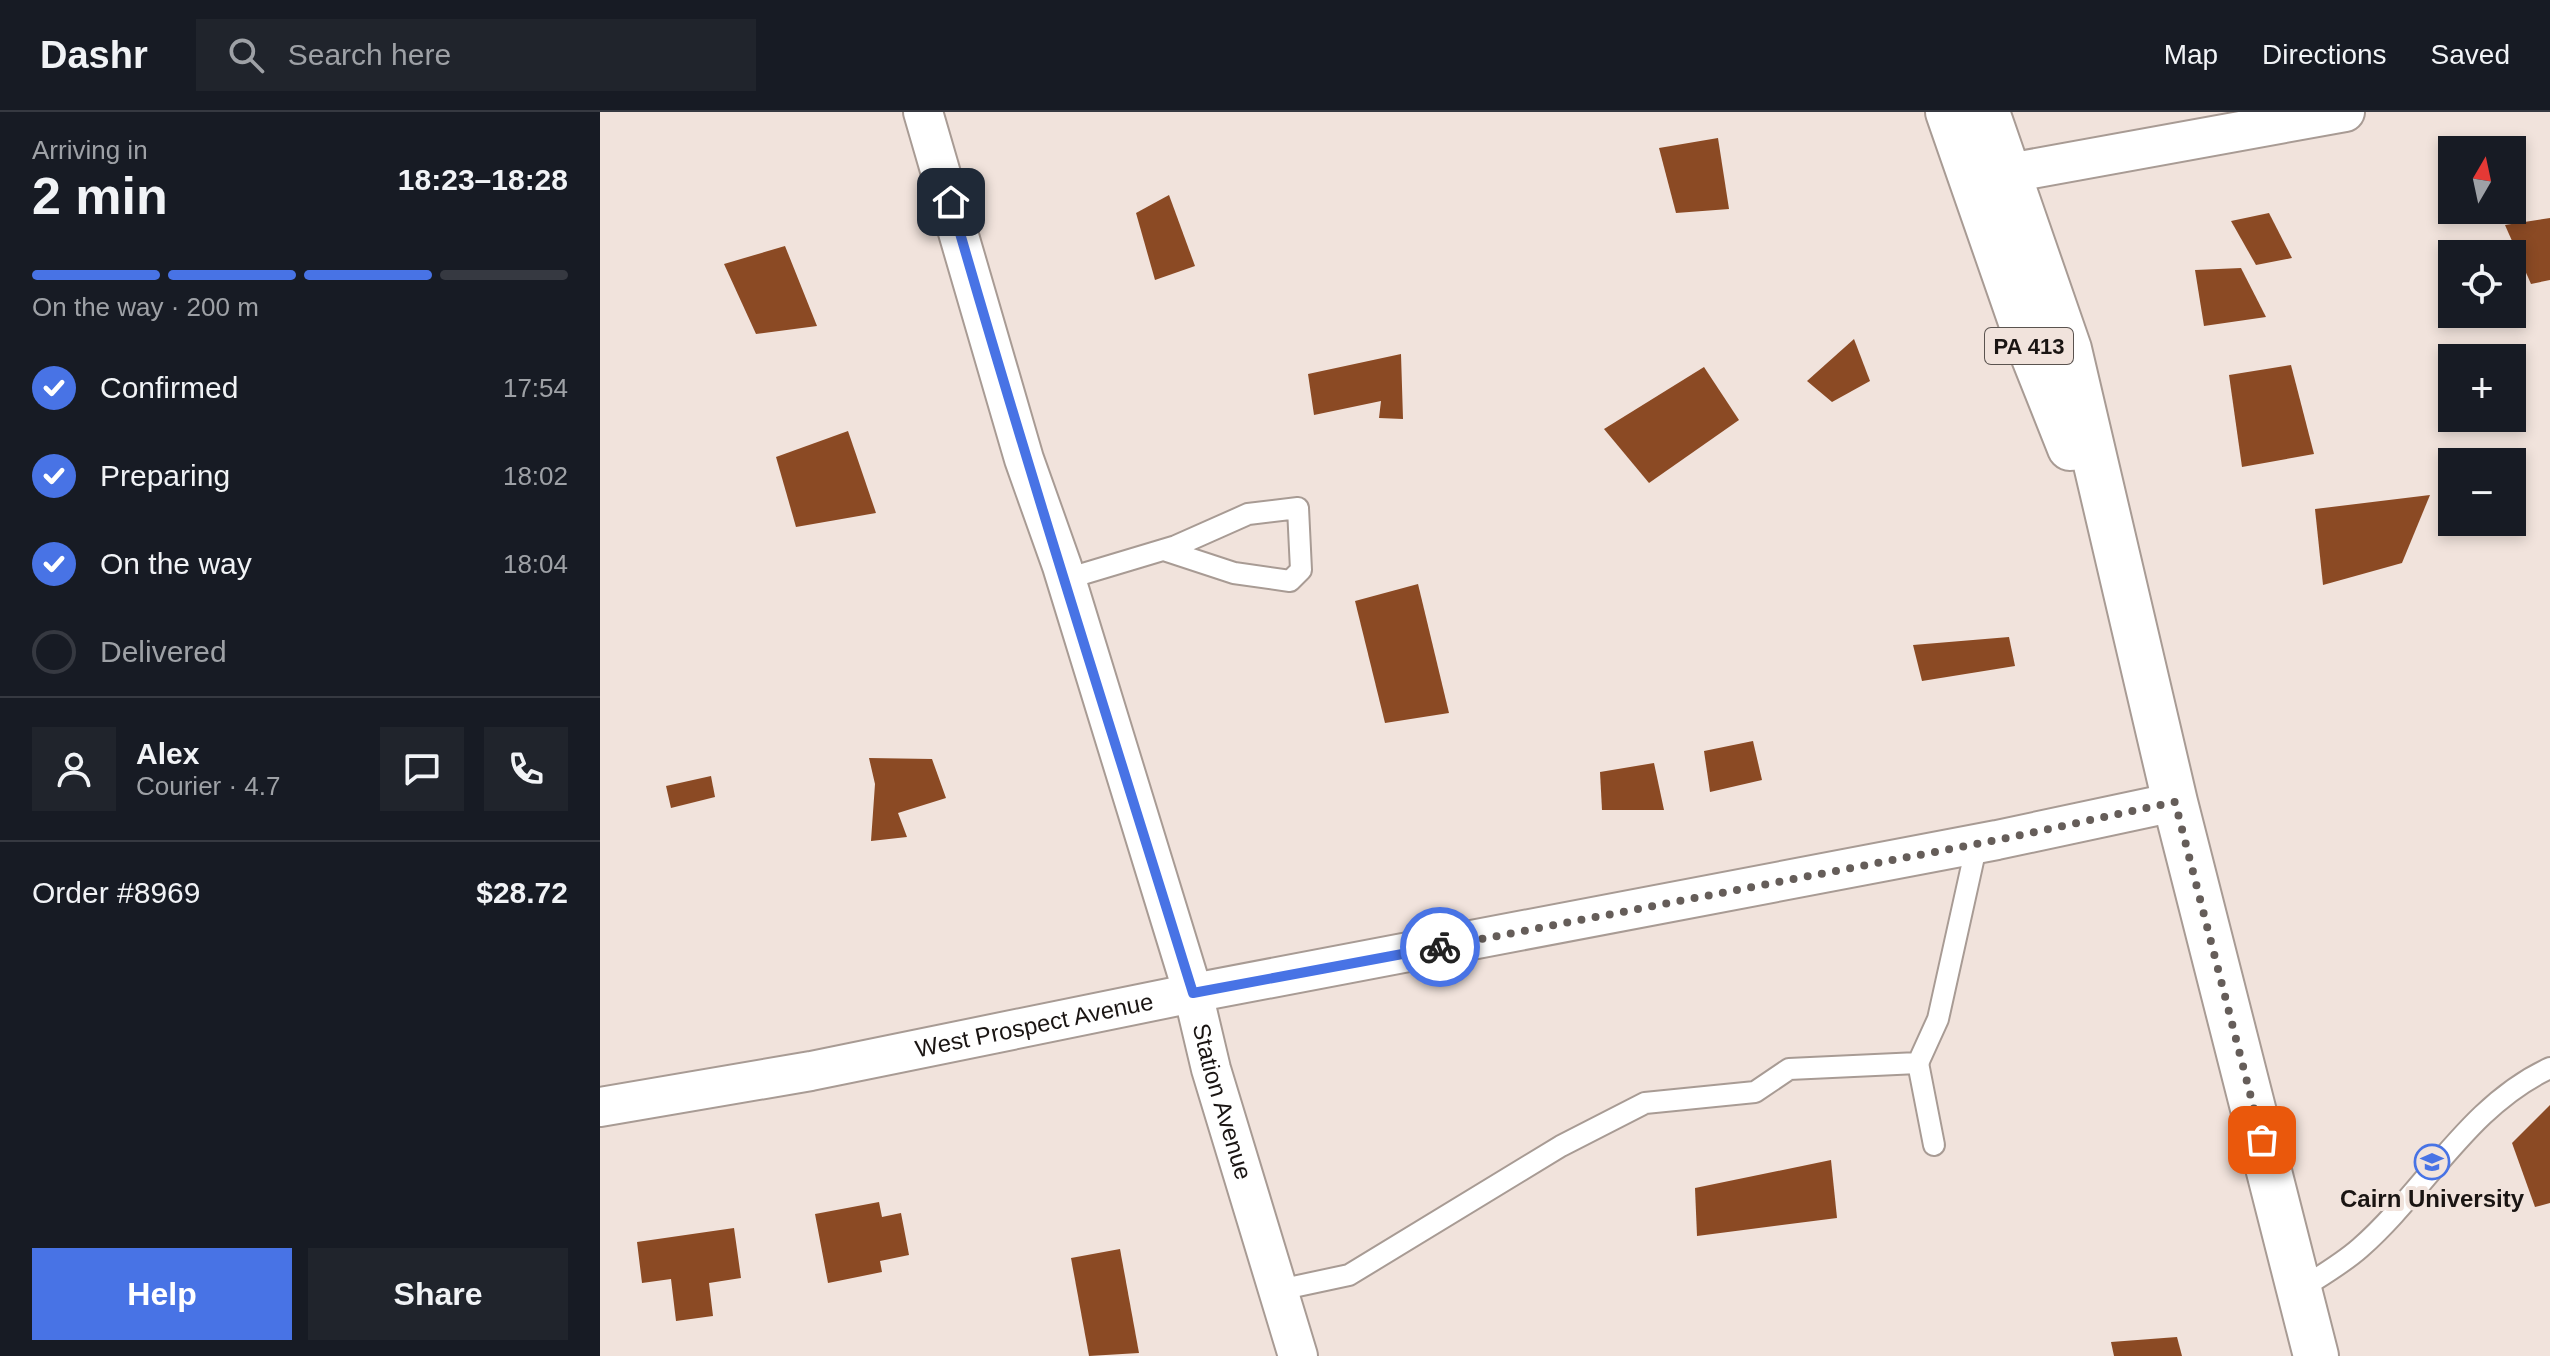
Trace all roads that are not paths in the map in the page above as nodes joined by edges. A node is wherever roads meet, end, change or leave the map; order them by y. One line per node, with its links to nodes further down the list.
1 (923, 112): 8 (street, Station Avenue)
2 (1948, 112): 7 (main road, PA 413)
3 (1987, 112): 5 (main road, PA 413)
4 (2345, 112): 5 (street)
5 (2009, 173): 7 (main road, PA 413)
6 (1164, 550): 6 (lane); 8 (lane)
7 (2121, 577): 9 (main road, PA 413)
8 (1066, 579): 11 (street, Station Avenue)
9 (2175, 802): 10 (street, West Prospect Avenue); 17 (main road, PA 413)
10 (1977, 843): 11 (street, West Prospect Avenue); 12 (lane)
11 (1193, 993): 14 (street, West Prospect Avenue); 16 (street, Station Avenue)
12 (1918, 1063): 15 (lane); 16 (lane)
13 (2550, 1068): 17 (lane)
14 (600, 1107)
15 (1934, 1145)
16 (1279, 1290): 18 (street, Station Avenue)
17 (2299, 1290): 19 (main road, PA 413)
18 (1298, 1356)
19 (2316, 1356)

